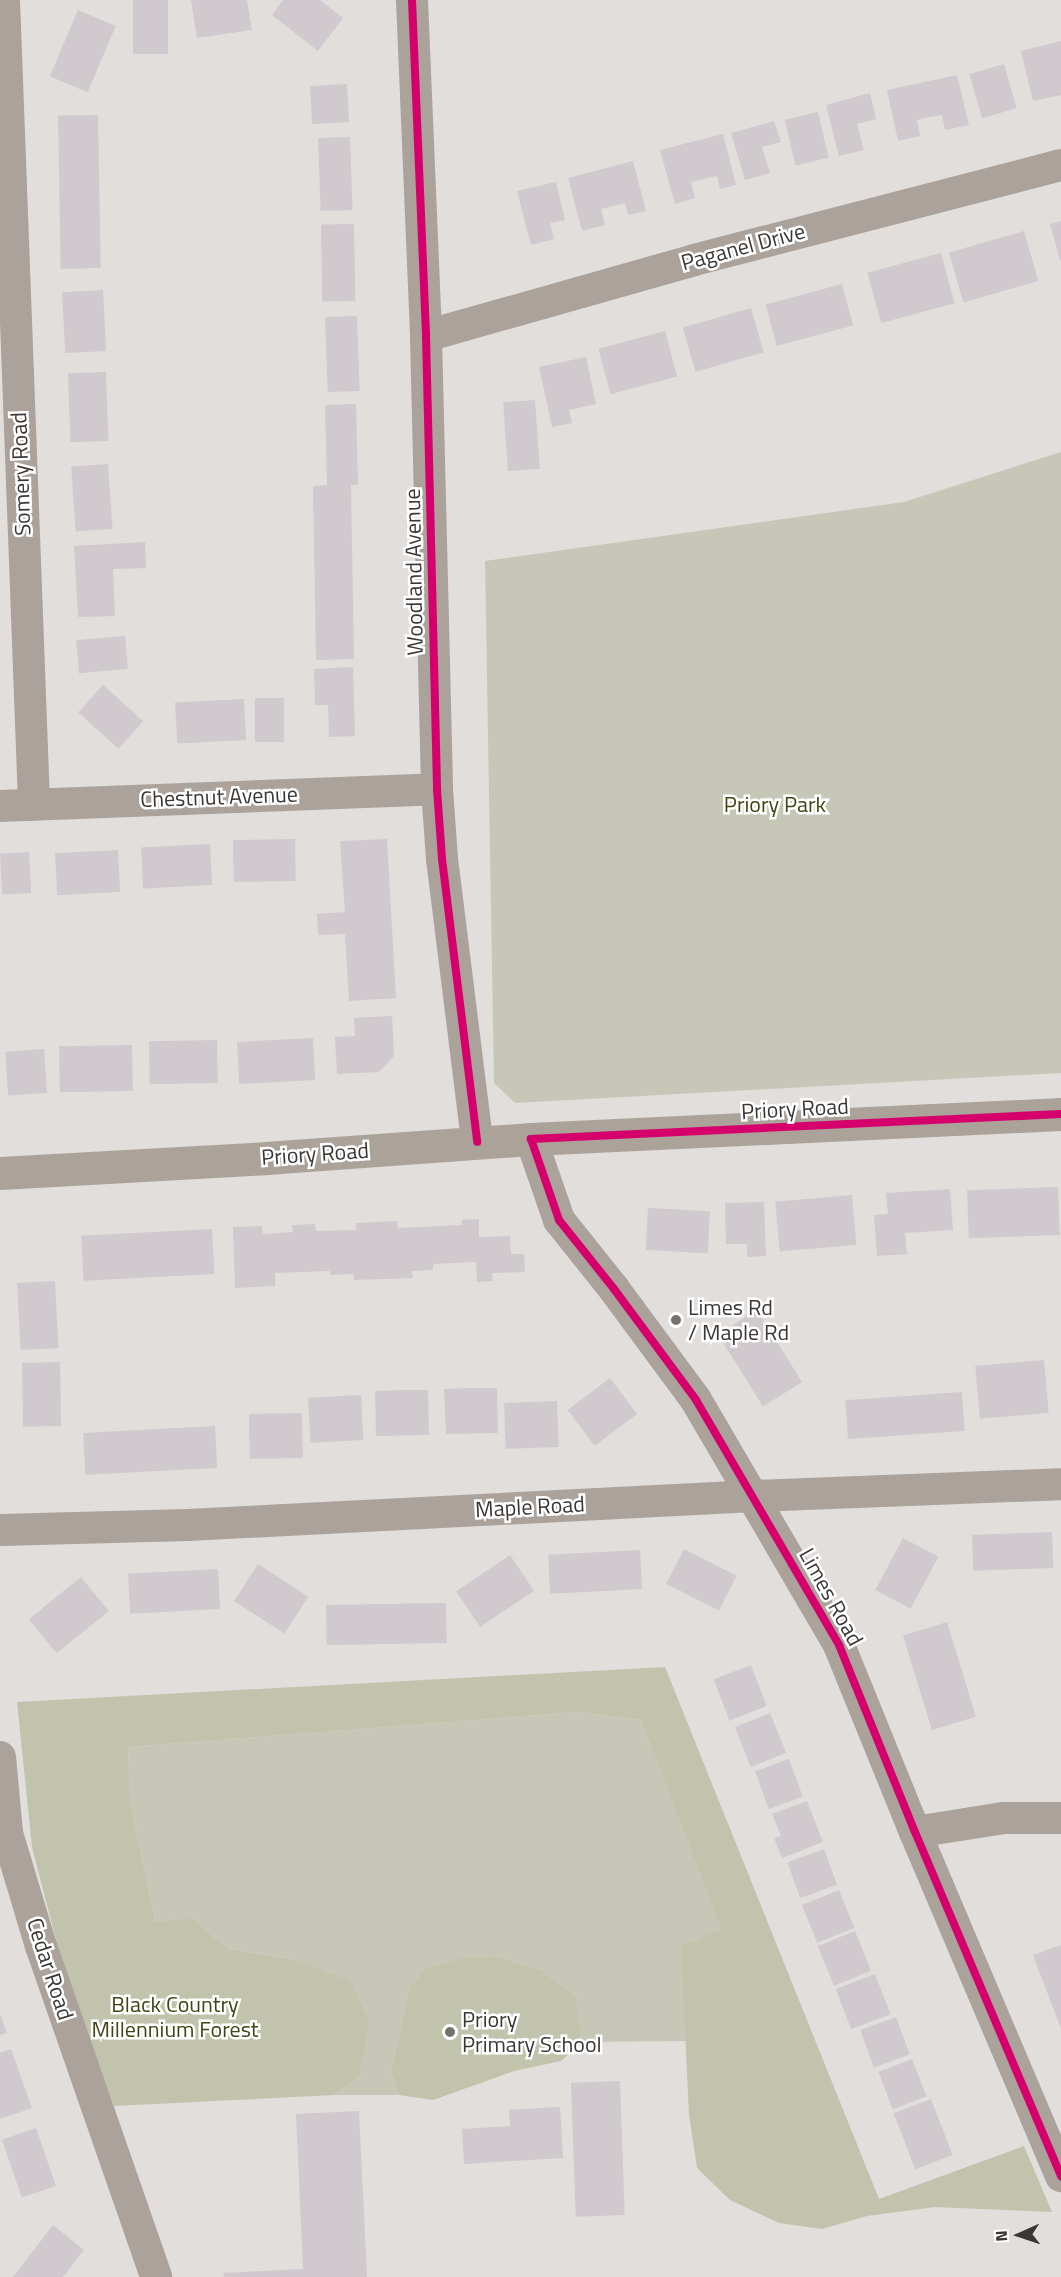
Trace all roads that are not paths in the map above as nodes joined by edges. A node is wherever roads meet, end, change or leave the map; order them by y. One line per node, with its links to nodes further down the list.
1 (4, 0): 6 (street, Somery Road)
2 (412, 0): 4 (street, Woodland Avenue)
3 (1061, 165): 4 (street, Paganel Drive)
4 (426, 336): 5 (street, Woodland Avenue)
5 (437, 789): 6 (street, Chestnut Avenue); 10 (street, Woodland Avenue)
6 (34, 804): 7 (street, Chestnut Avenue)
7 (0, 806)
8 (1061, 1114): 9 (main road, Priory Road)
9 (531, 1138): 10 (main road, Priory Road); 13 (street, Limes Road)
10 (477, 1142): 11 (main road, Priory Road)
11 (0, 1173)
12 (1061, 1484): 13 (street, Maple Road)
13 (754, 1496): 14 (street, Maple Road); 17 (street, Limes Road)
14 (0, 1530)
15 (0, 1757): 19 (street, Cedar Road)
16 (1061, 1818): 17 (street)
17 (915, 1832): 18 (street, Limes Road)
18 (1061, 2176)
19 (156, 2277)

